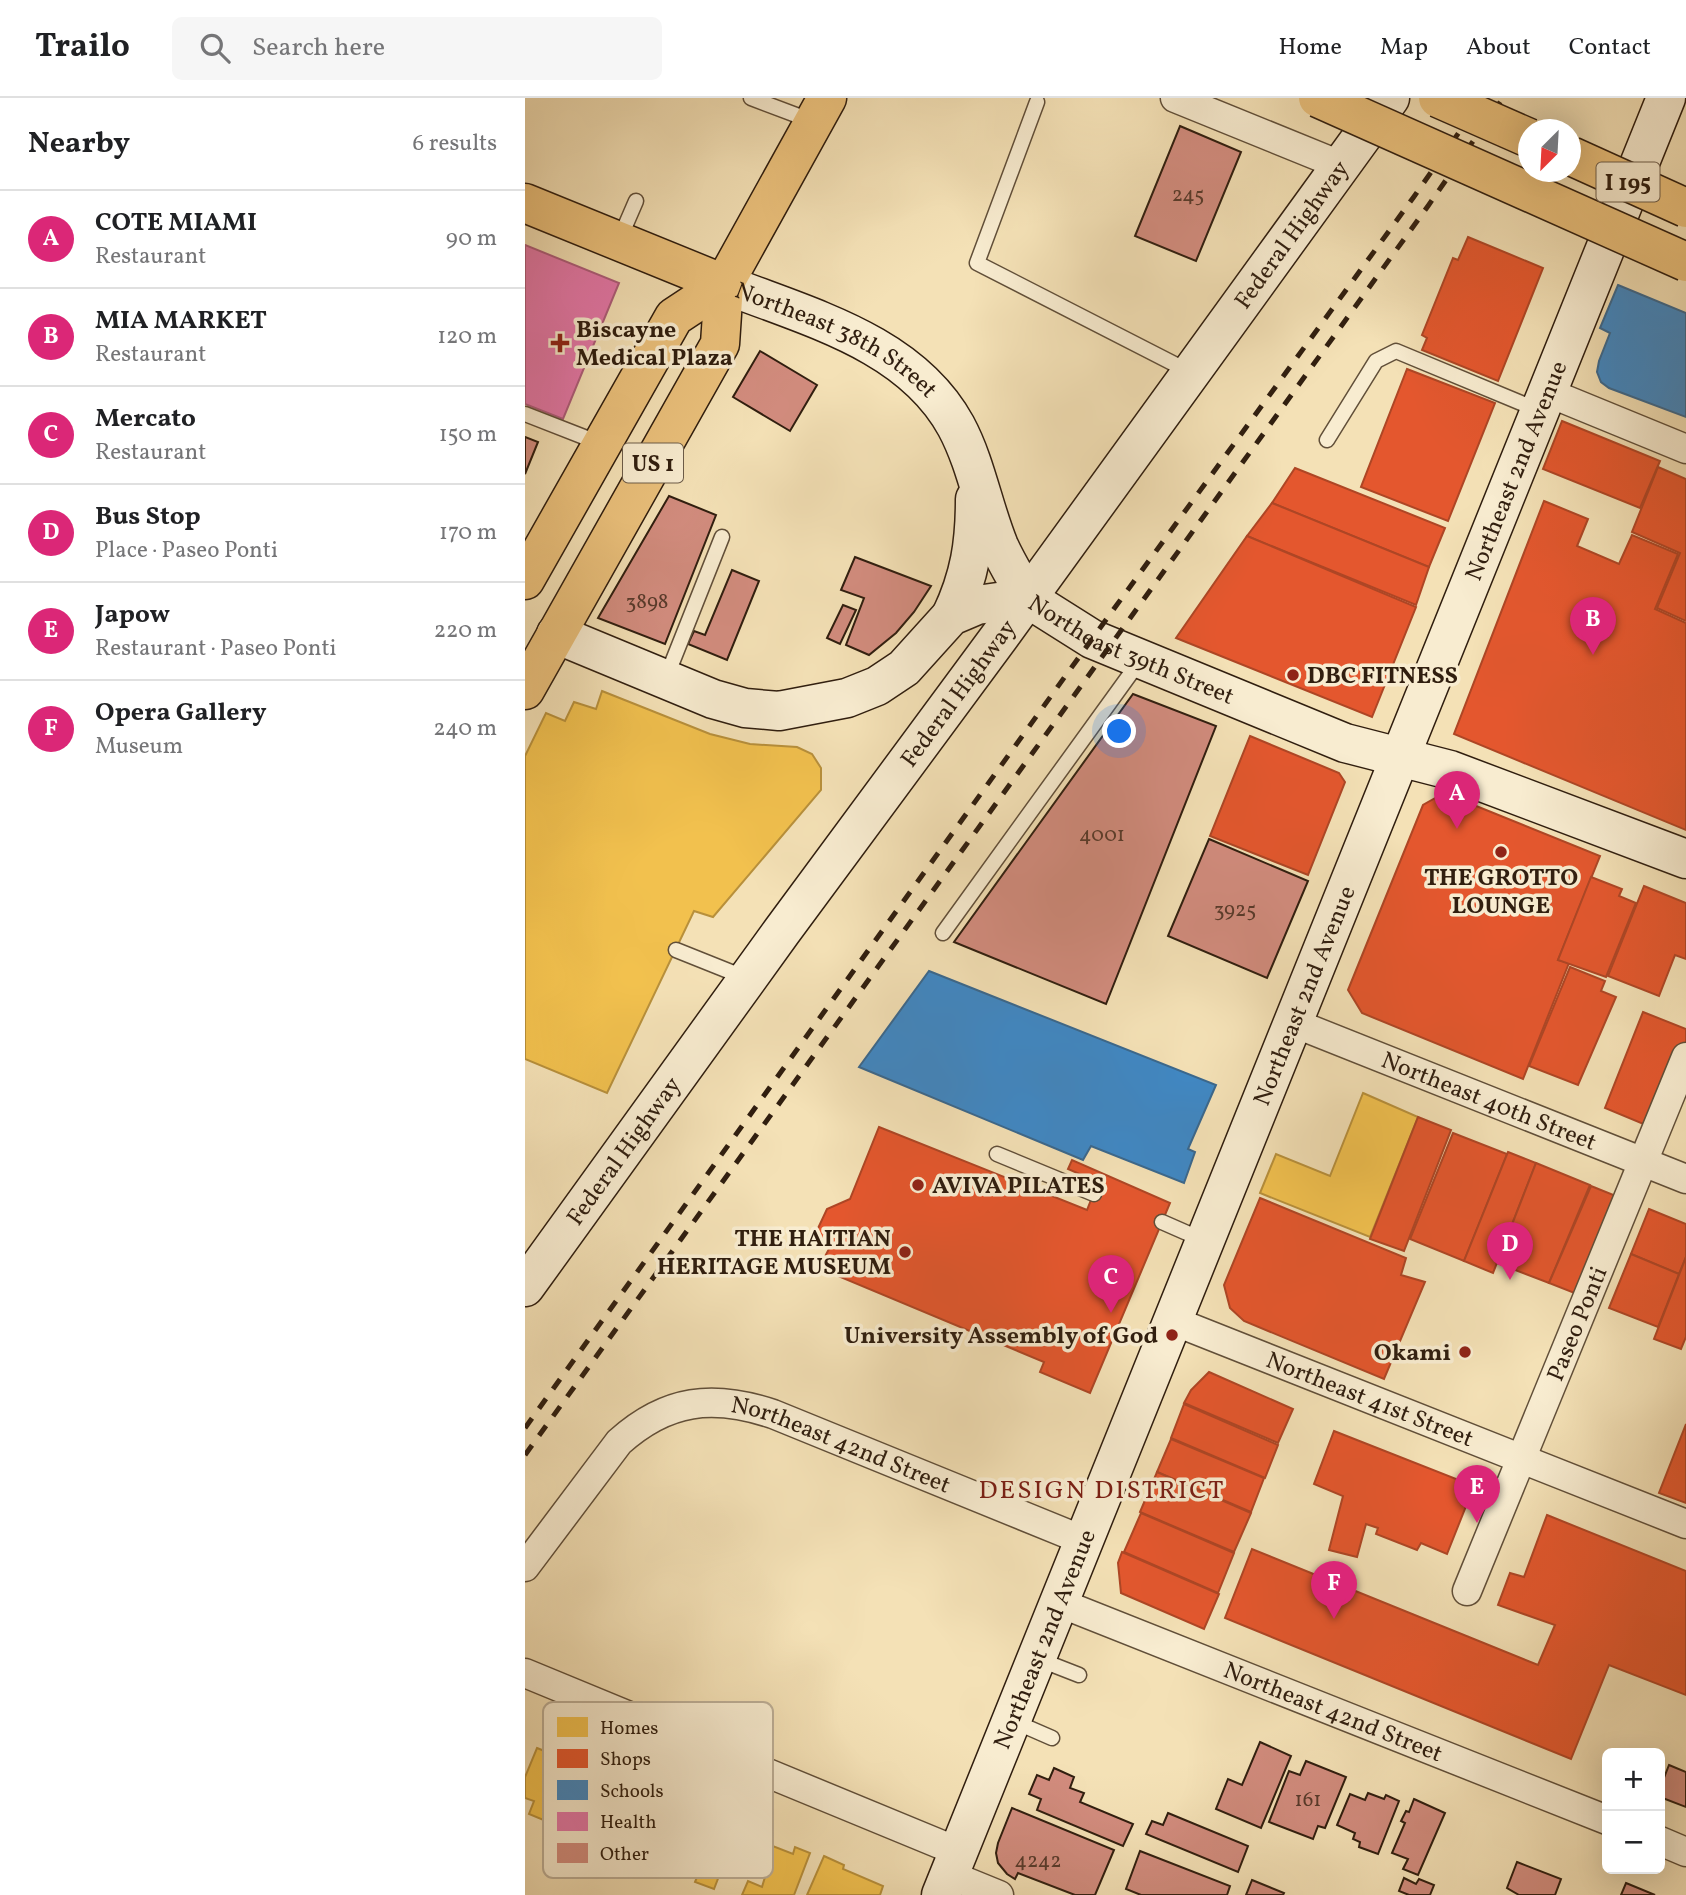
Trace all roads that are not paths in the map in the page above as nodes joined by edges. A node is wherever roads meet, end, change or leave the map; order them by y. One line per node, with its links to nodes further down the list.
1 (751, 98): 8 (lane)
2 (1175, 98): 11 (street)
3 (1318, 98): 16 (main road, I 195, bridge)
4 (1391, 98): 11 (main road, Federal Highway)
5 (1438, 98): 9 (main road, bridge)
6 (1666, 98): 19 (main road, Northeast 2nd Avenue)
7 (1037, 102): 18 (lane)
8 (820, 110): 17 (main road, US 1)
9 (1518, 134)
10 (1581, 161): 14 (main road, I 195, bridge)
11 (1340, 165): 18 (main road, Federal Highway)
12 (636, 201): 15 (lane)
13 (525, 204): 15 (main road, Northeast 38th Street)
14 (1686, 208)
15 (619, 242): 17 (main road, Northeast 38th Street)
16 (1686, 262)
17 (724, 284): 22 (main road, US 1); 24 (main road, Northeast 38th Street); 29 (main road, US 1)
18 (1191, 373): 27 (main road, Federal Highway)
19 (1543, 401): 21 (lane); 23 (street); 33 (main road, Northeast 2nd Avenue)
20 (525, 414): 22 (lane)
21 (1327, 440)
22 (602, 444): 26 (main road, US 1)
23 (1686, 449)
24 (975, 476): 27 (main road, Northeast 38th Street); 28 (main road)
25 (722, 537): 31 (lane)
26 (525, 580)
27 (1027, 598): 28 (main road, Northeast 39th Street); 30 (main road, Northeast 39th Street); 37 (main road, Federal Highway)
28 (951, 617): 31 (main road, Northeast 39th Street)
29 (556, 634): 31 (main road, Northeast 39th Street); 32 (main road, US 1)
30 (1141, 659): 33 (main road, Northeast 39th Street); 35 (lane)
31 (666, 679)
32 (525, 690)
33 (1402, 757): 34 (main road, Northeast 39th Street); 38 (main road, Northeast 2nd Avenue)
34 (1686, 859)
35 (943, 933)
36 (676, 950): 37 (lane)
37 (747, 979): 46 (main road, Federal Highway)
38 (1294, 1023): 41 (street, Northeast 40th Street); 45 (main road, Northeast 2nd Avenue)
39 (1686, 1057): 41 (street, Paseo Ponti)
40 (997, 1154): 43 (lane)
41 (1645, 1162): 42 (street, Northeast 40th Street); 48 (street, Paseo Ponti)
42 (1686, 1179)
43 (1094, 1195)
44 (1162, 1222): 45 (lane)
45 (1205, 1241): 47 (main road, Northeast 2nd Avenue)
46 (525, 1287)
47 (1171, 1321): 48 (street, Northeast 41st Street); 50 (main road, Northeast 2nd Avenue)
48 (1520, 1458): 49 (street, Northeast 41st Street); 52 (street, Paseo Ponti)
49 (1686, 1524)
50 (1085, 1541): 51 (street, Northeast 42nd Street); 53 (main road, Northeast 2nd Avenue)
51 (525, 1567)
52 (1467, 1591)
53 (1060, 1603): 54 (main road, Northeast 2nd Avenue); 61 (street, Northeast 42nd Street)
54 (1037, 1659): 56 (lane); 58 (main road, Northeast 2nd Avenue)
55 (525, 1672): 57 (street)
56 (1079, 1675)
57 (588, 1702)
58 (1012, 1721): 59 (lane); 64 (main road, Northeast 2nd Avenue)
59 (1052, 1738)
60 (773, 1790): 64 (street)
61 (1602, 1818)
62 (1665, 1843): 63 (street)
63 (1686, 1852)
64 (950, 1874): 65 (street)
65 (999, 1895)

